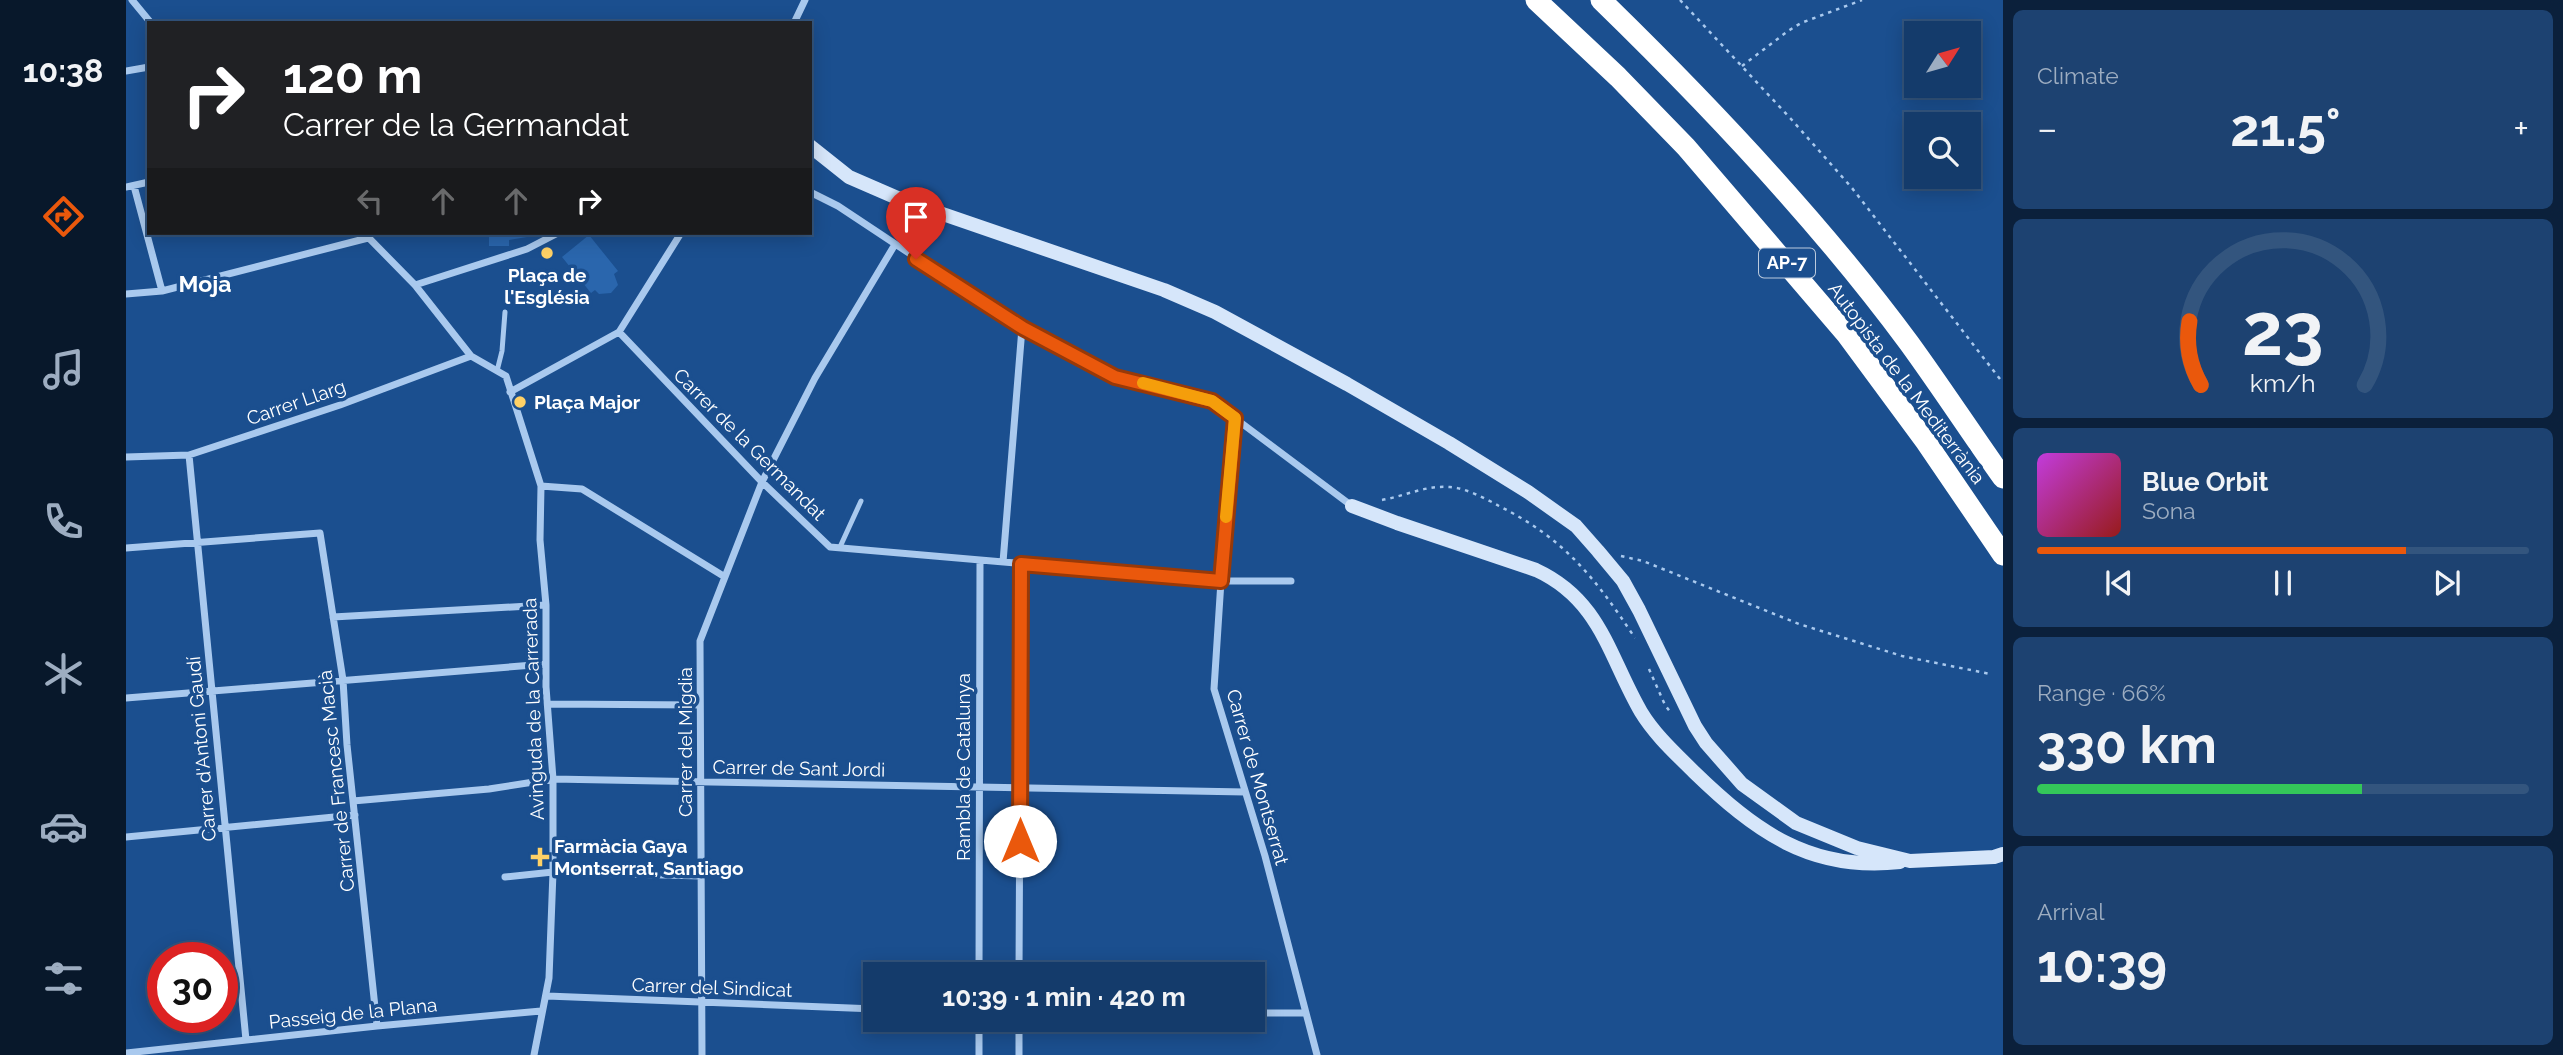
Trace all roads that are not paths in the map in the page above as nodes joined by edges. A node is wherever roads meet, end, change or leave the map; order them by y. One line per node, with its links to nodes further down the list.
1 (132, 0): 5 (street)
2 (805, 0): 6 (street)
3 (1536, 0): 36 (highway, Autopista de la Mediterrània / AP-7)
4 (1601, 0): 28 (highway, Autopista de la Mediterrània / AP-7)
5 (149, 21)
6 (795, 21)
7 (147, 67): 8 (street)
8 (126, 71)
9 (812, 148): 61 (street)
10 (130, 187): 17 (street)
11 (812, 192): 15 (street)
12 (366, 235): 16 (street); 17 (street)
13 (554, 235): 16 (street)
14 (680, 235): 21 (street)
15 (894, 246): 20 (street); 29 (street, Carrer del Migdia)
16 (415, 285): 22 (street)
17 (162, 291): 18 (street)
18 (126, 294)
19 (505, 312): 23 (lane)
20 (1023, 328): 25 (street); 38 (street)
21 (619, 332): 24 (street); 29 (street, Carrer de la Germandat)
22 (471, 356): 23 (street); 26 (street, Carrer Llarg)
23 (497, 371): 24 (street)
24 (510, 392): 30 (street)
25 (1235, 418): 32 (street); 41 (street, Carrer de Montserrat)
26 (189, 455): 27 (street, Carrer Llarg); 33 (street, Carrer d'Antoni Gaudí)
27 (126, 457)
28 (2003, 478)
29 (762, 482): 34 (street, Carrer de la Germandat); 40 (street, Carrer del Migdia)
30 (541, 486): 40 (street); 43 (street, Avinguda de la Carrerada)
31 (861, 501): 34 (lane)
32 (1352, 506): 61 (street)
33 (198, 542): 35 (street); 44 (street, Carrer de Francesc Macià); 47 (street, Carrer d'Antoni Gaudí)
34 (840, 547): 37 (street, Carrer de la Germandat)
35 (126, 548)
36 (2003, 555)
37 (980, 560): 38 (street, Carrer de la Germandat); 53 (street, Rambla de Catalunya)
38 (1003, 562): 39 (street, Carrer de la Germandat)
39 (1021, 564): 41 (street, Carrer de la Germandat); 54 (street)
40 (725, 578): 50 (street, Carrer del Migdia)
41 (1221, 581): 42 (street, Carrer de la Germandat); 55 (street, Carrer de Montserrat)
42 (1291, 581)
43 (546, 604): 44 (street); 45 (street, Avinguda de la Carrerada)
44 (333, 617): 46 (street, Carrer de Francesc Macià)
45 (546, 664): 46 (street); 49 (street, Avinguda de la Carrerada)
46 (343, 680): 47 (street); 56 (street, Carrer de Francesc Macià)
47 (210, 692): 48 (street); 58 (street, Carrer d'Antoni Gaudí)
48 (126, 698)
49 (548, 704): 50 (street); 51 (street, Avinguda de la Carrerada)
50 (700, 705): 52 (street, Carrer del Migdia)
51 (553, 779): 52 (street, Carrer de Sant Jordi); 56 (street, Carrer de Sant Jordi); 62 (street, Avinguda de la Carrerada)
52 (701, 782): 53 (street, Carrer de Sant Jordi); 63 (street, Carrer del Migdia)
53 (979, 787): 54 (street, Carrer de Sant Jordi); 65 (street, Rambla de Catalunya)
54 (1020, 788): 55 (street, Carrer de Sant Jordi); 66 (street)
55 (1245, 792): 72 (street, Carrer de Montserrat)
56 (353, 801): 57 (street, Carrer de Francesc Macià)
57 (355, 815): 58 (street); 73 (street, Carrer de Francesc Macià)
58 (224, 828): 59 (street); 76 (street, Carrer d'Antoni Gaudí)
59 (126, 837)
60 (2003, 854): 61 (street)
61 (1910, 861)
62 (553, 872): 63 (street); 64 (street); 67 (street, Avinguda de la Carrerada)
63 (701, 876): 68 (street, Carrer del Migdia)
64 (505, 877)
65 (979, 962)
66 (1019, 962)
67 (547, 996): 68 (street, Carrer del Sindicat); 70 (street, Avinguda de la Carrerada)
68 (702, 1003): 69 (street, Carrer del Sindicat); 79 (street, Carrer del Migdia)
69 (863, 1009)
70 (541, 1011): 73 (street, Passeig de la Plana); 78 (street, Avinguda de la Carrerada)
71 (1265, 1013): 72 (street)
72 (1306, 1013): 82 (street, Carrer de Montserrat)
73 (376, 1026): 76 (street, Passeig de la Plana)
74 (979, 1032): 80 (street)
75 (1019, 1032): 81 (street)
76 (246, 1040): 77 (street, Passeig de la Plana)
77 (126, 1053)
78 (534, 1055)
79 (702, 1055)
80 (979, 1055)
81 (1019, 1055)
82 (1317, 1055)

